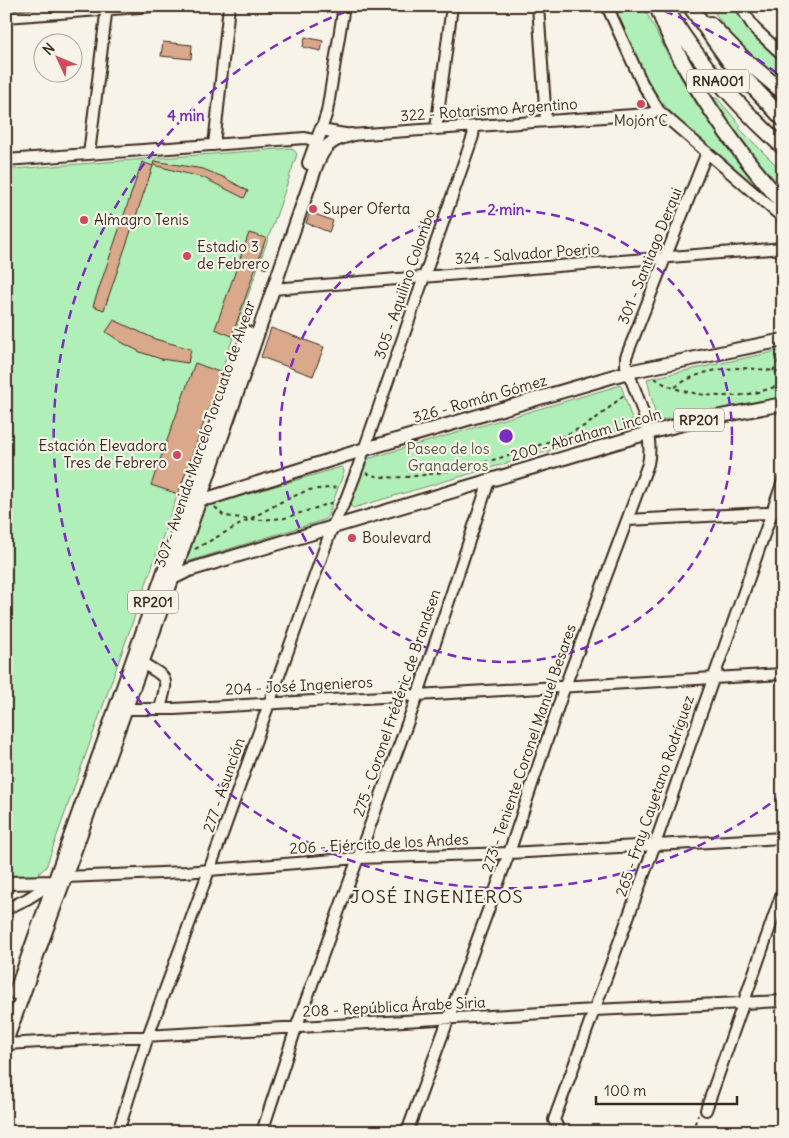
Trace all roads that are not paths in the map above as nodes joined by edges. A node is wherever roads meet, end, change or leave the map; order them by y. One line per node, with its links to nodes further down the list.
1 (154, 6): 11 (street)
2 (229, 6): 22 (street)
3 (344, 6): 21 (street)
4 (452, 6): 19 (street)
5 (538, 6): 17 (street)
6 (607, 6): 15 (street)
7 (657, 6): 27 (highway)
8 (665, 6): 23 (highway, RNA001)
9 (691, 6): 14 (highway); 16 (highway, RNA001)
10 (740, 6): 13 (street)
11 (106, 8): 12 (street); 25 (street)
12 (6, 17)
13 (783, 55)
14 (783, 92)
15 (659, 111): 17 (street, 322 - Rotarismo Argentino); 24 (street)
16 (783, 119)
17 (546, 121): 18 (street, 322 - Rotarismo Argentino)
18 (474, 126): 19 (street, 322 - Rotarismo Argentino); 31 (street, 305 - Aquilino Colombo)
19 (436, 129): 20 (street, 322 - Rotarismo Argentino)
20 (351, 135): 21 (street, 322 - Rotarismo Argentino); 32 (main road, 307 - Avenida Marcelo Torcuato de Alvear)
21 (319, 136): 22 (street, 322 - Rotarismo Argentino); 40 (main road, 307 - Avenida Marcelo Torcuato de Alvear)
22 (214, 145): 25 (street, 322 - Rotarismo Argentino)
23 (783, 147)
24 (707, 152): 28 (street); 30 (street, 301 - Santiago Derqui)
25 (89, 154): 26 (street, 322 - Rotarismo Argentino)
26 (6, 160)
27 (783, 203)
28 (783, 218)
29 (783, 248): 30 (street, 324 - Salvador Poerio)
30 (665, 258): 31 (street, 324 - Salvador Poerio); 34 (street, 301 - Santiago Derqui)
31 (424, 277): 32 (street, 324 - Salvador Poerio); 37 (street, 305 - Aquilino Colombo)
32 (273, 289): 40 (main road, 307 - Avenida Marcelo Torcuato de Alvear)
33 (782, 340): 34 (main road, 326 - Román Gómez)
34 (628, 372): 36 (street, 273 - Teniente Coronel Manuel Besares); 37 (main road, 326 - Román Gómez)
35 (783, 404): 36 (main road, 200 - Abraham Lincoln / RP201)
36 (648, 433): 38 (main road, 200 - Abraham Lincoln / RP201); 42 (street, 273 - Teniente Coronel Manuel Besares)
37 (362, 450): 40 (main road, 326 - Román Gómez); 43 (street, 277 - Asunción)
38 (489, 481): 43 (main road, 200 - Abraham Lincoln / RP201); 49 (street, 275 - Coronel Frédéric de Brandsen)
39 (783, 481): 41 (street, 265 - Fray Cayetano Rodríguez)
40 (200, 499): 44 (main road, 307 - Avenida Marcelo Torcuato de Alvear / RP201); 51 (main road, 307 - Avenida Marcelo Torcuato de Alvear / RP201)
41 (777, 512): 42 (street); 47 (street, 265 - Fray Cayetano Rodríguez)
42 (628, 520): 48 (street, 273 - Teniente Coronel Manuel Besares)
43 (333, 526): 44 (main road, 200 - Abraham Lincoln / RP201); 50 (street, 277 - Asunción)
44 (172, 578): 45 (main road, 307 - Avenida Marcelo Torcuato de Alvear / RP201)
45 (142, 663): 51 (main road, 307 - Avenida Marcelo Torcuato de Alvear / RP201); 52 (street)
46 (783, 674): 47 (street, 204 - José Ingenieros)
47 (713, 678): 48 (street, 204 - José Ingenieros); 54 (street, 265 - Fray Cayetano Rodríguez)
48 (565, 686): 49 (street, 204 - José Ingenieros); 55 (street, 273 - Teniente Coronel Manuel Besares)
49 (418, 694): 50 (street, 204 - José Ingenieros); 56 (street, 275 - Coronel Frédéric de Brandsen)
50 (269, 703): 52 (street, 204 - José Ingenieros); 57 (street, 277 - Asunción)
51 (121, 707): 52 (street, 204 - José Ingenieros); 58 (main road, 307 - Avenida Marcelo Torcuato de Alvear / RP201); 59 (main road, 307 - Avenida Marcelo Torcuato de Alvear / RP201)
52 (160, 709)
53 (783, 838): 54 (street, 206 - Ejército de los Andes)
54 (655, 844): 55 (street, 206 - Ejército de los Andes); 65 (street, 265 - Fray Cayetano Rodríguez)
55 (508, 853): 56 (street, 206 - Ejército de los Andes); 67 (street, 273 - Teniente Coronel Manuel Besares)
56 (358, 858): 57 (street, 206 - Ejército de los Andes); 68 (street, 275 - Coronel Frédéric de Brandsen)
57 (209, 869): 58 (street, 206 - Ejército de los Andes); 69 (street, 277 - Asunción)
58 (66, 877): 59 (main road); 70 (main road, 307 - Avenida Marcelo Torcuato de Alvear / RP201)
59 (54, 882): 60 (main road); 62 (street); 66 (main road, 307 - Avenida Marcelo Torcuato de Alvear / RP201)
60 (6, 883)
61 (783, 890): 64 (street)
62 (6, 910)
63 (783, 1002): 64 (street, 208 - República Árabe Siria)
64 (742, 1004): 65 (street, 208 - República Árabe Siria); 71 (street)
65 (595, 1010): 67 (street, 208 - República Árabe Siria); 75 (street, 265 - Fray Cayetano Rodríguez)
66 (6, 1016)
67 (448, 1019): 68 (street, 208 - República Árabe Siria); 74 (street, 273 - Teniente Coronel Manuel Besares)
68 (296, 1028): 69 (street, 208 - República Árabe Siria); 73 (street, 275 - Coronel Frédéric de Brandsen)
69 (148, 1036): 70 (street, 208 - República Árabe Siria); 72 (street, 277 - Asunción)
70 (6, 1043)
71 (706, 1110)
72 (118, 1132)
73 (262, 1132)
74 (408, 1132)
75 (560, 1132)

